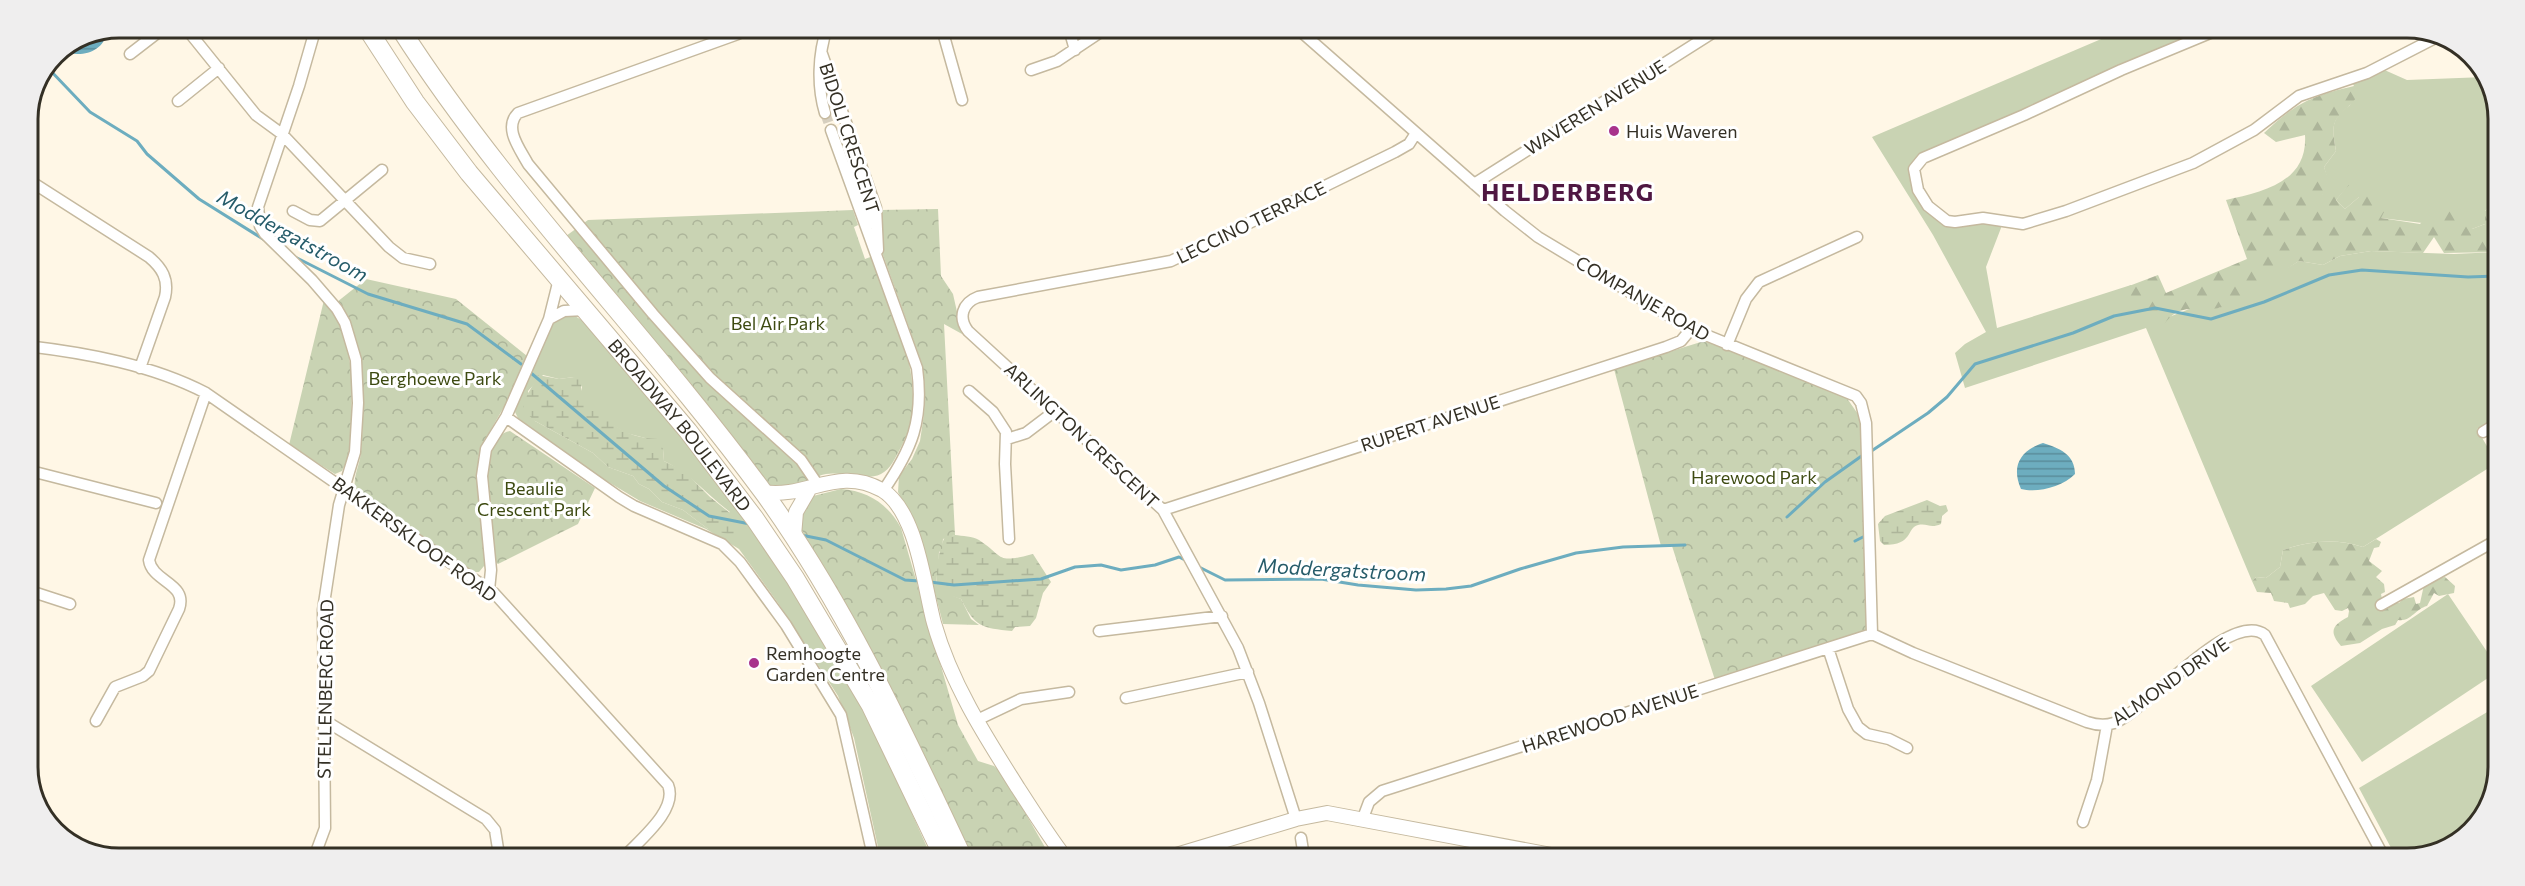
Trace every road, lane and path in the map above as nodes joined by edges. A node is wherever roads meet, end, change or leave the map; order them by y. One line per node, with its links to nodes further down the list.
1 (151, 38): 16 (street)
2 (194, 38): 18 (street)
3 (313, 38): 23 (street)
4 (374, 38): 32 (main road, BROADWAY BOULEVARD)
5 (406, 38): 51 (main road, BROADWAY BOULEVARD)
6 (727, 38): 48 (street)
7 (825, 38): 17 (street, BIDOLI CRESCENT)
8 (945, 38): 20 (street)
9 (1072, 38): 15 (street)
10 (1092, 38): 15 (street)
11 (1308, 38): 22 (street, COMPANJE ROAD)
12 (1704, 38): 25 (street, WAVEREN AVENUE)
13 (2198, 38): 14 (street)
14 (2430, 42)
15 (1075, 50): 19 (street)
16 (130, 54)
17 (822, 54): 17 (street, BIDOLI CRESCENT); 29 (street, BIDOLI CRESCENT)
18 (219, 69): 21 (street); 23 (street)
19 (1031, 70)
20 (962, 100)
21 (178, 101)
22 (1416, 133): 25 (street, COMPANJE ROAD); 33 (street, LECCINO TERRACE)
23 (282, 134): 27 (street); 49 (street, STELLENBERG ROAD)
24 (382, 170): 27 (street)
25 (1474, 184): 36 (street, COMPANJE ROAD)
26 (38, 186): 39 (street)
27 (344, 202): 28 (street); 31 (street)
28 (293, 211)
29 (872, 229): 29 (street, BIDOLI CRESCENT); 50 (street, BIDOLI CRESCENT)
30 (1857, 237): 37 (street)
31 (430, 264)
32 (559, 279): 34 (main road, BROADWAY BOULEVARD); 35 (street)
33 (967, 303): 42 (street, ARLINGTON CRESCENT)
34 (585, 310): 35 (street); 83 (main road, BROADWAY BOULEVARD)
35 (549, 319): 43 (street)
36 (1691, 329): 37 (street, COMPANJE ROAD); 53 (street, RUPERT AVENUE)
37 (1727, 345): 63 (street, COMPANJE ROAD)
38 (38, 348): 39 (street, BAKKERSKLOOF ROAD)
39 (140, 368): 41 (street, BAKKERSKLOOF ROAD)
40 (969, 391): 46 (street)
41 (206, 393): 49 (street, BAKKERSKLOOF ROAD); 70 (street)
42 (1055, 411): 46 (street); 53 (street, ARLINGTON CRESCENT)
43 (506, 417): 57 (street); 82 (street)
44 (2487, 429): 45 (street)
45 (2483, 432)
46 (1007, 439): 55 (street)
47 (38, 473): 52 (street)
48 (814, 487): 50 (street); 51 (street); 54 (street)
49 (344, 488): 57 (street, BAKKERSKLOOF ROAD); 68 (street, STELLENBERG ROAD)
50 (883, 491): 69 (street)
51 (763, 492): 54 (main road, BROADWAY BOULEVARD)
52 (156, 503)
53 (1162, 510): 61 (street, ARLINGTON CRESCENT)
54 (794, 536): 84 (main road, BROADWAY BOULEVARD)
55 (1009, 538)
56 (2488, 545): 60 (street)
57 (489, 590): 81 (street, BAKKERSKLOOF ROAD)
58 (38, 594): 59 (street)
59 (70, 604)
60 (2381, 605)
61 (1222, 616): 62 (street); 65 (street, ARLINGTON CRESCENT)
62 (1099, 631)
63 (1872, 634): 64 (street, HAREWOOD AVENUE); 71 (street, ALMOND DRIVE)
64 (1828, 648): 72 (street); 74 (street, HAREWOOD AVENUE)
65 (1248, 672): 67 (street); 75 (street, ARLINGTON CRESCENT)
66 (1069, 692): 69 (street)
67 (1126, 698)
68 (324, 720): 79 (street, STELLENBERG ROAD); 80 (street)
69 (977, 720): 73 (street)
70 (96, 721)
71 (2107, 725): 76 (street); 91 (street, ALMOND DRIVE)
72 (1907, 748)
73 (1036, 816): 77 (street); 85 (street)
74 (1363, 818): 75 (street); 90 (street)
75 (1296, 819): 88 (street)
76 (2083, 822)
77 (1049, 833): 86 (street); 87 (street)
78 (1301, 838): 89 (street)
79 (318, 848)
80 (498, 848)
81 (632, 848)
82 (871, 848)
83 (939, 848)
84 (958, 848)
85 (1052, 848)
86 (1059, 848)
87 (1063, 848)
88 (1200, 848)
89 (1303, 848)
90 (1502, 848)
91 (2379, 848)

